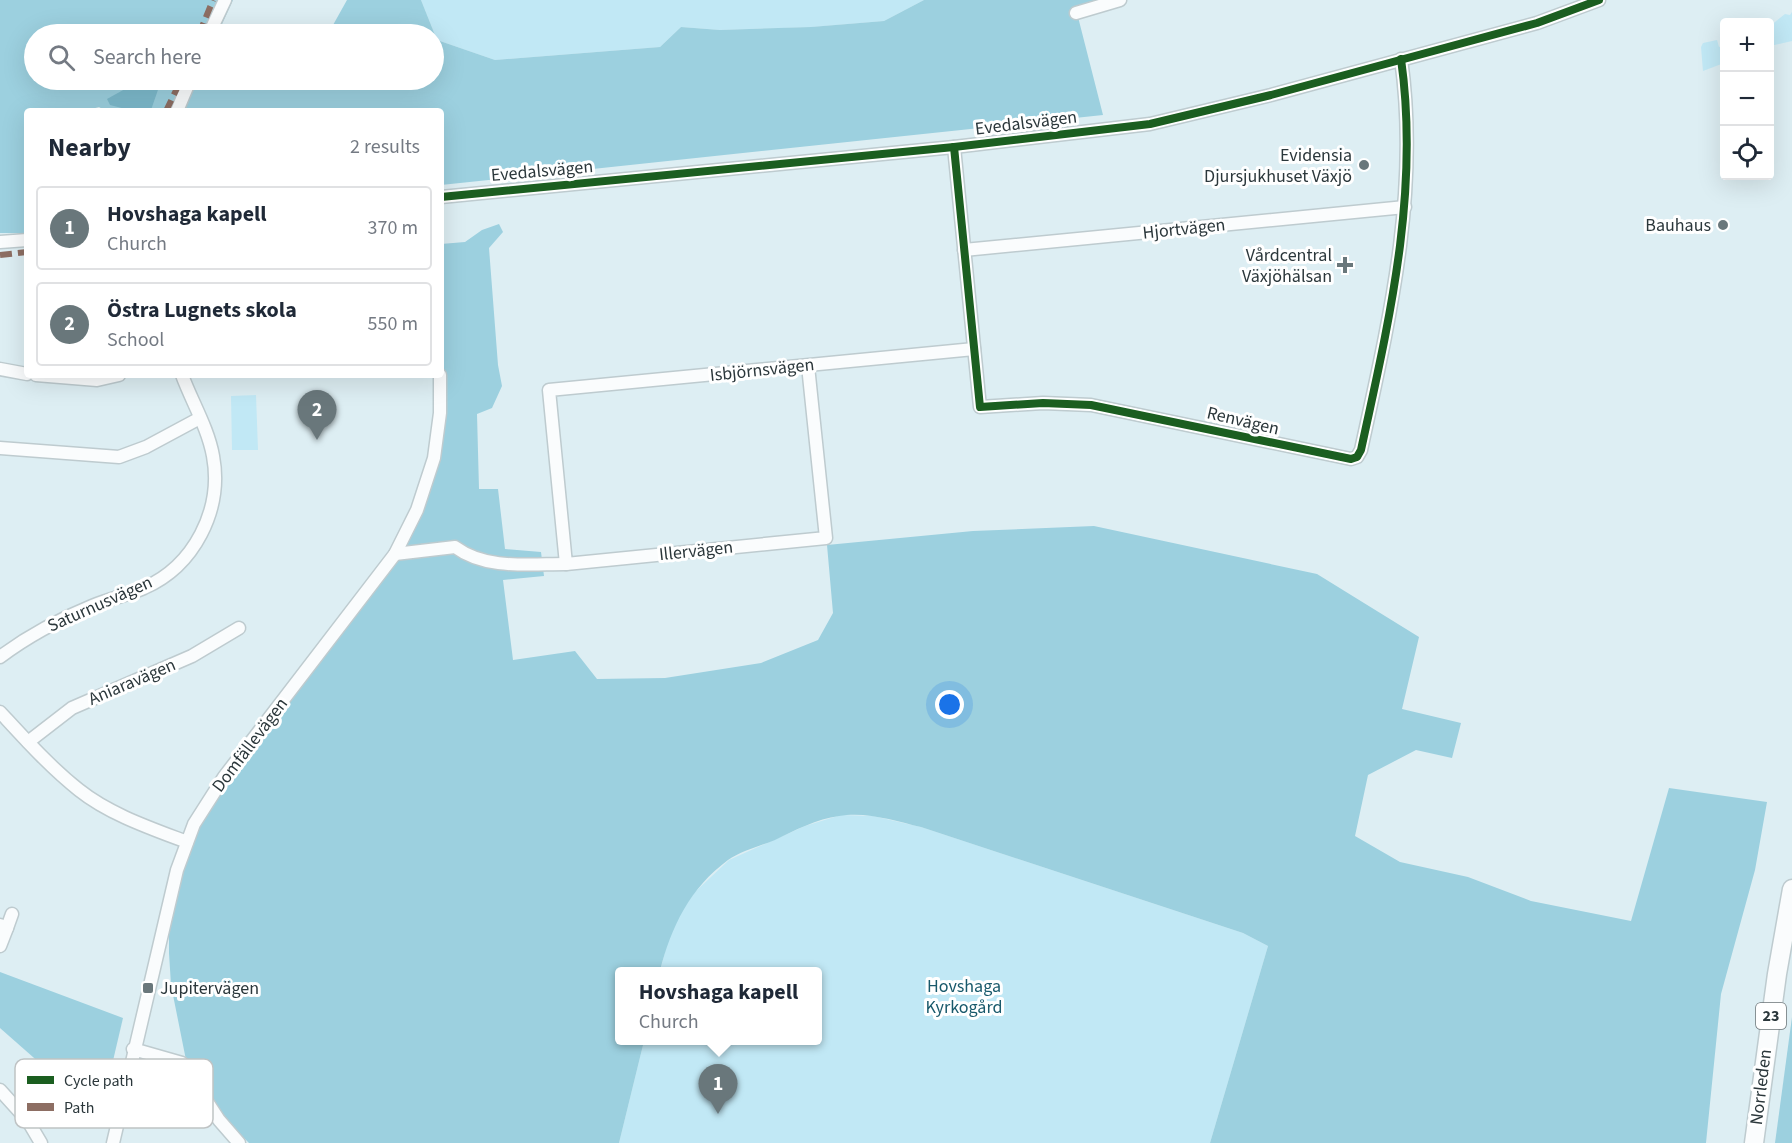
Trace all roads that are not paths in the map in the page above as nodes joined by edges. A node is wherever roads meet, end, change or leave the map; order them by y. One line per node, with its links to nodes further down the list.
1 (225, 0): 5 (street)
2 (1120, 0): 4 (street)
3 (1599, 0): 6 (street, Evedalsvägen)
4 (1077, 13)
5 (214, 24)
6 (1401, 59): 9 (street, Evedalsvägen); 11 (street, Renvägen)
7 (186, 90): 8 (street)
8 (178, 108)
9 (954, 147): 10 (street, Evedalsvägen); 14 (street, Renvägen)
10 (444, 197)
11 (1405, 207): 14 (street, Hjortvägen); 15 (street, Renvägen)
12 (24, 240): 13 (street)
13 (0, 242)
14 (964, 250): 15 (street, Renvägen)
15 (974, 348): 16 (street, Isbjörnsvägen)
16 (808, 366): 26 (street, Illervägen); 26 (street, Isbjörnsvägen)
17 (0, 369): 18 (street)
18 (24, 373)
19 (73, 378): 20 (street)
20 (106, 378)
21 (183, 378): 23 (street, Saturnusvägen)
22 (440, 378): 25 (street, Domfällevägen)
23 (200, 418): 24 (street); 28 (street, Saturnusvägen)
24 (0, 448)
25 (395, 554): 26 (street); 31 (street, Domfällevägen)
26 (566, 564)
27 (239, 628): 30 (street, Aniaravägen)
28 (0, 657)
29 (0, 712): 30 (street)
30 (28, 742): 31 (street)
31 (187, 842): 37 (street, Domfällevägen)
32 (1792, 889): 48 (highway, Norrleden / 23)
33 (12, 914): 34 (street)
34 (4, 927): 36 (street)
35 (1792, 935): 49 (highway, Norrleden / 23)
36 (0, 946)
37 (133, 1049): 38 (street, Domfällevägen); 39 (street)
38 (131, 1059)
39 (168, 1059)
40 (0, 1090): 41 (street)
41 (15, 1107)
42 (213, 1111): 47 (street)
43 (32, 1128): 45 (street)
44 (116, 1128): 46 (street, Domfällevägen)
45 (40, 1143)
46 (113, 1143)
47 (239, 1143)
48 (1754, 1143)
49 (1762, 1143)

